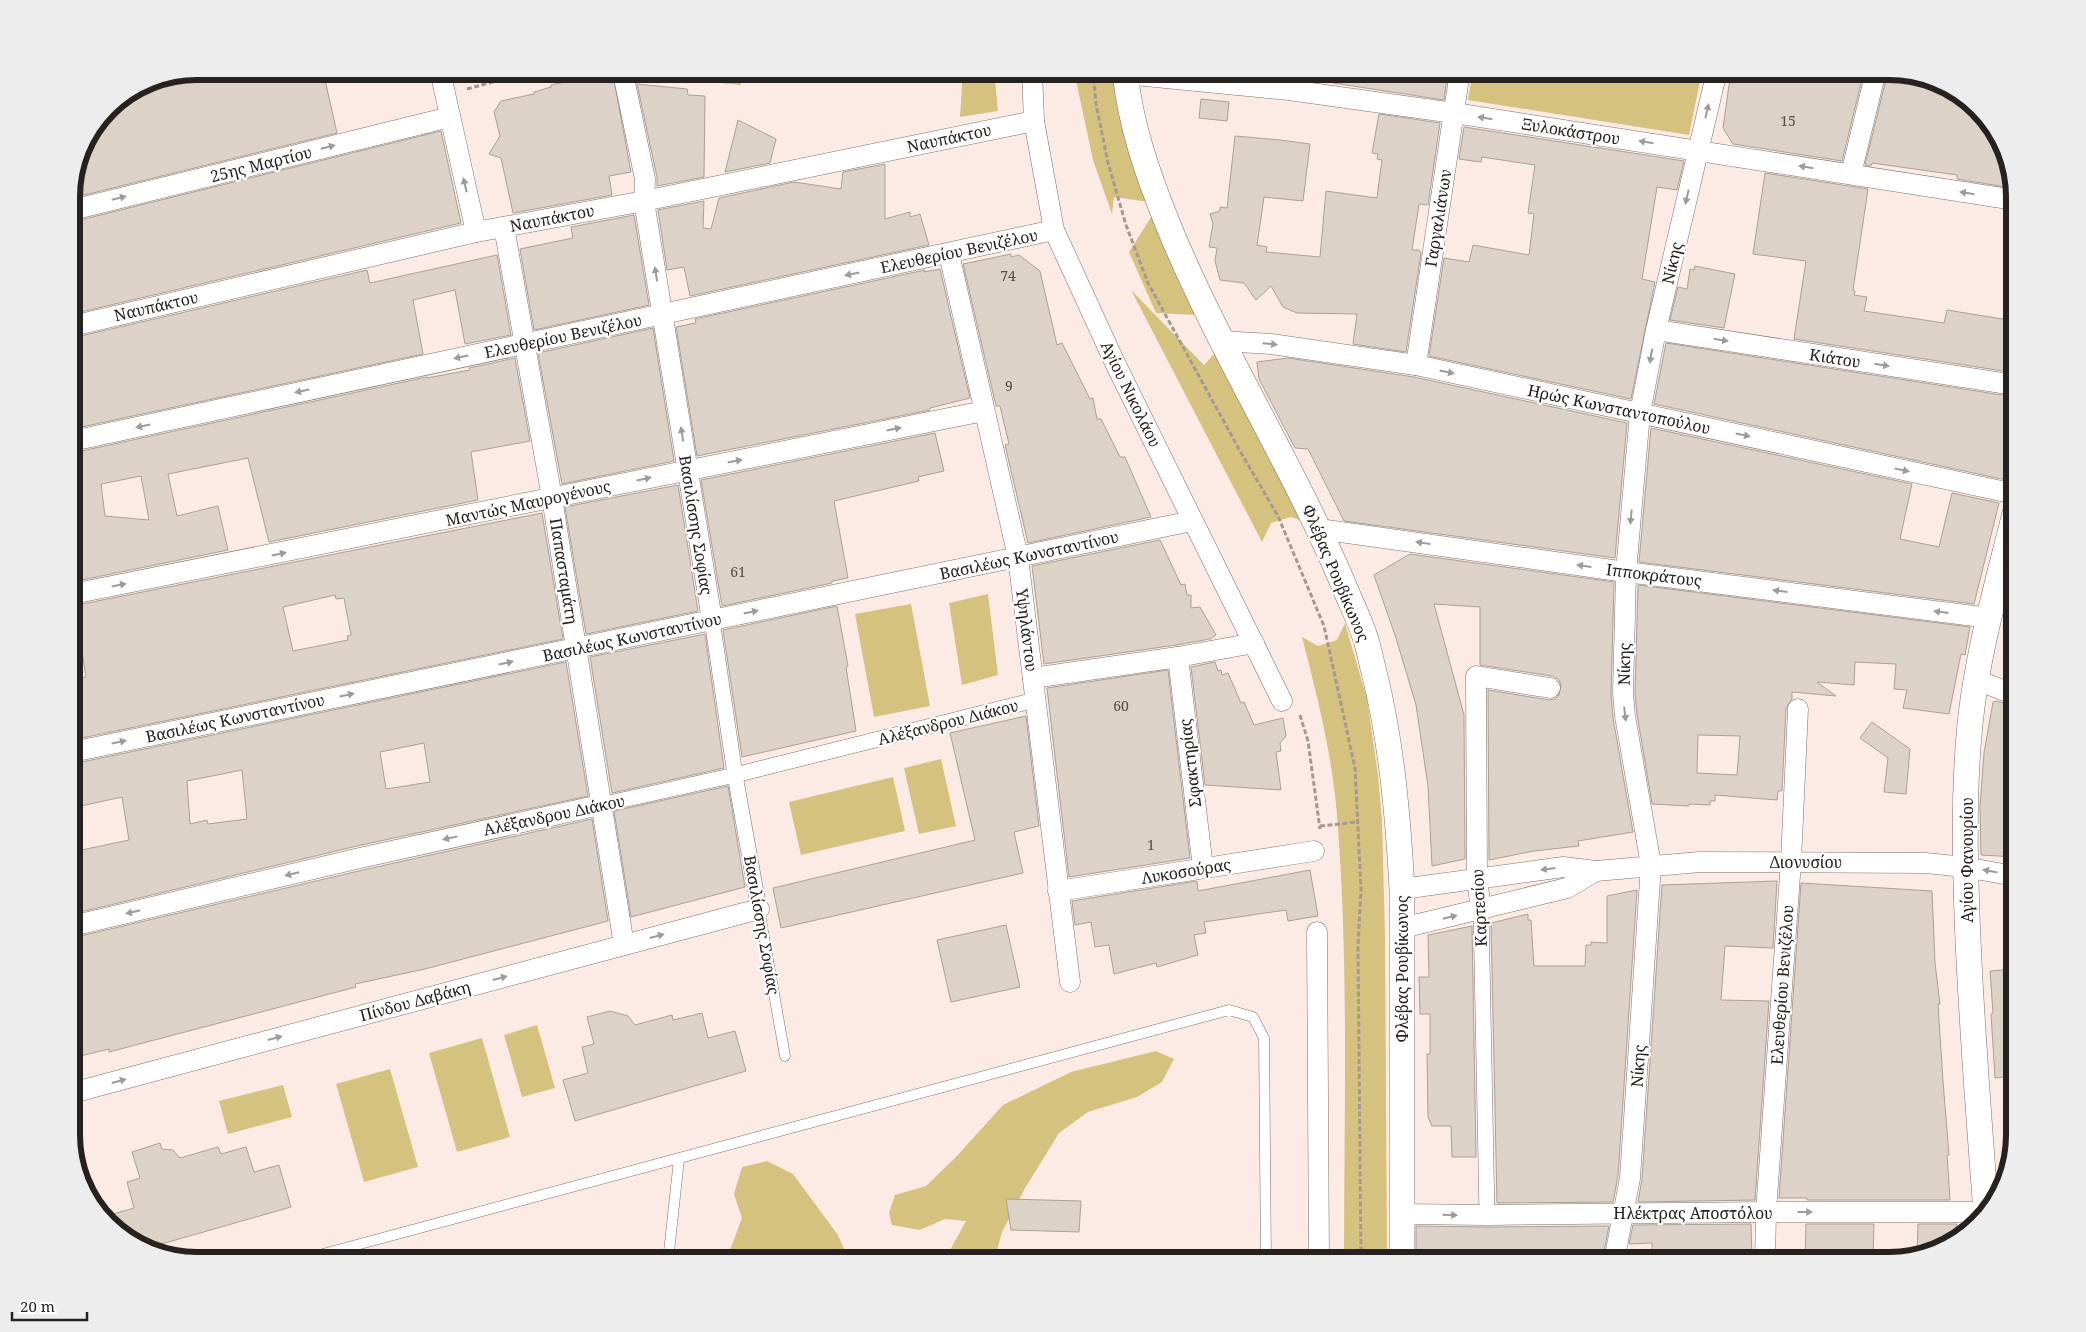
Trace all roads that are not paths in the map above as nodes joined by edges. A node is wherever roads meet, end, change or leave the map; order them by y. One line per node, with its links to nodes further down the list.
1 (442, 80): 10 (street)
2 (1032, 80): 11 (street, Αγίου Νικολάου)
3 (1126, 80): 24 (street, Φλέβας Ρουβίκωνος)
4 (1193, 80): 9 (street, Ξυλοκάστρου)
5 (1459, 80): 9 (street, Γαργαλιάνων)
6 (1715, 80): 12 (street, Νίκης, one-way to 6)
7 (1874, 80): 13 (street)
8 (625, 83): 15 (street, Βασιλίσσης Σοφίας)
9 (1454, 113): 12 (street, Ξυλοκάστρου, one-way to 9); 26 (street, Γαργαλιάνων)
10 (450, 117): 16 (street, 25ης Μαρτίου, one-way to 10); 19 (street, one-way to 10)
11 (1034, 121): 15 (street, Ναυπάκτου); 18 (street, Αγίου Νικολάου)
12 (1698, 150): 13 (street, Ξυλοκάστρου, one-way to 12); 23 (street, Νίκης, one-way to 23)
13 (1851, 174): 14 (street, Ξυλοκάστρου, one-way to 13)
14 (2006, 199)
15 (644, 201): 17 (street, Ναυπάκτου); 21 (street, Βασιλίσσης Σοφίας, one-way to 15)
16 (80, 208)
17 (504, 227): 19 (street, Ναυπάκτου); 25 (street, Παπασταμάτη)
18 (1054, 230): 20 (street, Ελευθερίου Βενιζέλου); 34 (street, Αγίου Νικολάου)
19 (476, 232): 22 (street, Ναυπάκτου)
20 (949, 254): 21 (street, Ελευθερίου Βενιζέλου, one-way to 21); 28 (street, Υψηλάντου)
21 (662, 315): 25 (street, Ελευθερίου Βενιζέλου); 31 (street, Βασιλίσσης Σοφίας, one-way to 21)
22 (80, 324)
23 (1656, 330): 27 (street, Κιάτου, one-way to 27); 29 (street, Νίκης, one-way to 29)
24 (1221, 341): 26 (street, Ηρώς Κωνσταντοπούλου, one-way to 26); 35 (street, Φλέβας Ρουβίκωνος)
25 (525, 343): 30 (street, Ελευθερίου Βενιζέλου, one-way to 30); 33 (street, Παπασταμάτη)
26 (1416, 365): 29 (street, Ηρώς Κωνσταντοπούλου, one-way to 29)
27 (2006, 384)
28 (984, 410): 31 (street, Μαντώς Μαυρογένους, one-way to 28); 37 (street, Υψηλάντου)
29 (1640, 413): 32 (street, Ηρώς Κωνσταντοπούλου, one-way to 32); 38 (street, Νίκης, one-way to 38)
30 (80, 439)
31 (687, 470): 33 (street, Μαντώς Μαυρογένους, one-way to 31); 41 (street, Βασιλίσσης Σοφίας)
32 (2006, 492)
33 (552, 498): 39 (street, Μαντώς Μαυρογένους, one-way to 33); 43 (street, Παπασταμάτη)
34 (1192, 522): 37 (street, Βασιλέως Κωνσταντίνου); 42 (street, Αγίου Νικολάου)
35 (1320, 529): 38 (street, Ιπποκράτους, one-way to 35); 63 (street, Φλέβας Ρουβίκωνος)
36 (2006, 551): 40 (street, Αγίου Φανουρίου)
37 (1018, 557): 41 (street, Βασιλέως Κωνσταντίνου, one-way to 37); 45 (street, Υψηλάντου)
38 (1626, 572): 40 (street, Ιπποκράτους, one-way to 38); 57 (street, Νίκης, one-way to 57)
39 (80, 592)
40 (1990, 618): 46 (street, Αγίου Φανουρίου)
41 (712, 620): 43 (street, Βασιλέως Κωνσταντίνου); 53 (street, Βασιλίσσης Σοφίας)
42 (1254, 643): 44 (street); 50 (street, Αγίου Νικολάου)
43 (576, 648): 52 (street, Βασιλέως Κωνσταντίνου, one-way to 43); 54 (street, Παπασταμάτη)
44 (1178, 657): 45 (street); 59 (street, Σφακτηρίας)
45 (1033, 678): 49 (street, Υψηλάντου)
46 (1977, 680): 48 (street); 58 (street, Αγίου Φανουρίου)
47 (1550, 688): 62 (street, Καρτεσίου)
48 (2006, 691)
49 (1035, 700): 53 (street, Αλέξανδρου Διάκου); 64 (street, Υψηλάντου)
50 (1282, 701)
51 (1798, 709): 56 (street, Ελευθερίου Βενιζέλου)
52 (80, 750)
53 (735, 775): 54 (street, Αλέξανδρου Διάκου); 65 (street, Βασιλίσσης Σοφίας)
54 (600, 805): 67 (street, Αλέξανδρου Διάκου, one-way to 67); 70 (street, Παπασταμάτη)
55 (1314, 851): 59 (street, Λυκοσούρας)
56 (1792, 861): 57 (street, Διονυσίου); 58 (street, Διονυσίου); 76 (street, Ελευθερίου Βενιζέλου)
57 (1651, 865): 60 (street, Διονυσίου); 78 (street, Νίκης)
58 (1964, 867): 61 (street, Διονυσίου, one-way to 58); 75 (street, Αγίου Φανουρίου)
59 (1203, 868): 64 (street, Λυκοσούρας)
60 (1596, 871): 62 (street, Διονυσίου, one-way to 62); 66 (street, Διονυσίου)
61 (2006, 874)
62 (1477, 878): 63 (street, Διονυσίου); 66 (street, Καρτεσίου)
63 (1402, 889): 68 (street, Φλέβας Ρουβίκωνος)
64 (1058, 891): 71 (street, Υψηλάντου)
65 (759, 909): 70 (street, Πίνδου Δαβάκη, one-way to 65); 72 (lane, Βασιλίσσης Σοφίας)
66 (1481, 910): 68 (street, Διονυσίου, one-way to 66); 80 (street, Καρτεσίου)
67 (80, 924)
68 (1402, 928): 79 (street, Φλέβας Ρουβίκωνος)
69 (1317, 932): 84 (street)
70 (624, 945): 73 (street, Πίνδου Δαβάκη, one-way to 70)
71 (1070, 982)
72 (785, 1056)
73 (80, 1092)
74 (679, 1158): 81 (lane); 82 (lane); 83 (lane)
75 (1985, 1201)
76 (1766, 1212): 77 (street, Ηλέκτρας Αποστόλου, one-way to 77); 78 (street, Ηλέκτρας Αποστόλου); 87 (street, Ελευθερίου Βενιζέλου)
77 (1977, 1212)
78 (1623, 1213): 80 (street, Ηλέκτρας Αποστόλου); 86 (street, Νίκης)
79 (1401, 1214): 80 (street, Ηλέκτρας Αποστόλου, one-way to 80); 85 (street, Φλέβας Ρουβίκωνος)
80 (1487, 1215)
81 (330, 1252)
82 (669, 1252)
83 (1266, 1252)
84 (1318, 1252)
85 (1402, 1252)
86 (1616, 1252)
87 (1765, 1252)

